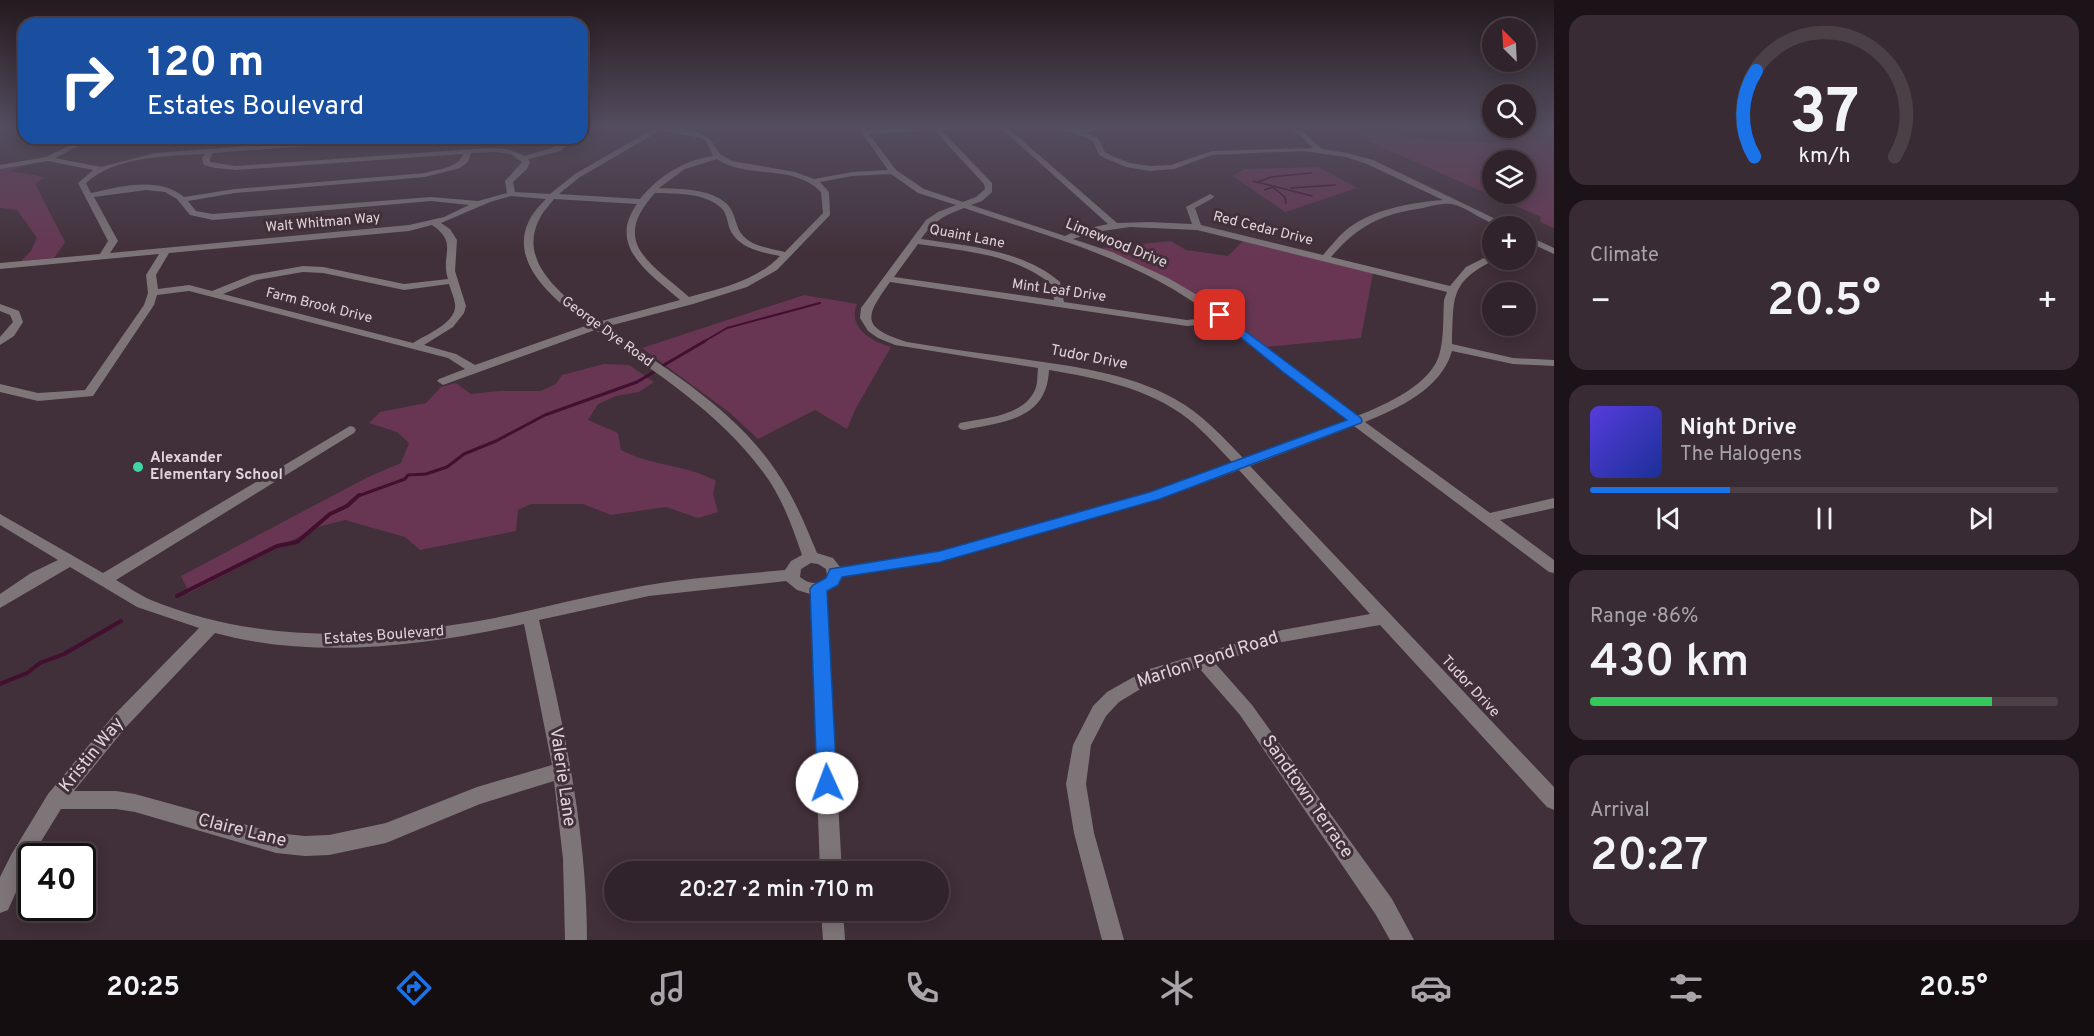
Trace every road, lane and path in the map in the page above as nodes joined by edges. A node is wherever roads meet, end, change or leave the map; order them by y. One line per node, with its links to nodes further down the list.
1 (99, 170): 14 (street)
2 (444, 170): 17 (street)
3 (521, 170): 13 (street)
4 (589, 170): 15 (street, George Dye Road)
5 (677, 170): 12 (street)
6 (764, 170): 11 (street)
7 (974, 170): 21 (street, Tudor Drive)
8 (1052, 170): 24 (street)
9 (1384, 170): 19 (street)
10 (893, 172): 11 (street); 21 (street, Limewood Drive)
11 (814, 181): 34 (street)
12 (651, 190): 18 (street); 34 (street)
13 (511, 194): 15 (street, Walt Whitman Way); 20 (street, Walt Whitman Way)
14 (88, 196): 17 (street); 35 (street)
15 (551, 196): 18 (street, Walt Whitman Way); 48 (street, George Dye Road)
16 (1210, 196): 25 (street)
17 (181, 200): 20 (street)
18 (643, 202): 44 (street)
19 (1452, 202): 22 (street); 36 (street)
20 (480, 204): 23 (street, Walt Whitman Way)
21 (961, 206): 26 (street, Limewood Drive); 27 (street, Tudor Drive)
22 (1482, 216)
23 (435, 223): 32 (street, Walt Whitman Way); 40 (street)
24 (1116, 227): 25 (street, Red Cedar Drive); 26 (street, Red Cedar Drive)
25 (1197, 227): 36 (street, Red Cedar Drive)
26 (1066, 239): 47 (street, Limewood Drive)
27 (916, 241): 39 (street, Tudor Drive); 45 (street, Quaint Lane)
28 (1536, 243): 30 (street)
29 (1554, 244): 30 (street)
30 (1541, 245): 31 (street); 33 (street)
31 (1536, 246)
32 (166, 250): 35 (street, Walt Whitman Way); 42 (street)
33 (1554, 251)
34 (787, 255): 44 (street)
35 (103, 256): 38 (street, Walt Whitman Way)
36 (1326, 258): 41 (street, Red Cedar Drive)
37 (1482, 262): 41 (street)
38 (0, 266)
39 (888, 279): 45 (street, Mint Leaf Drive); 53 (street, Tudor Drive)
40 (453, 281): 43 (street); 50 (street)
41 (1452, 290): 51 (street)
42 (153, 293): 43 (street, Farm Brook Drive); 56 (street)
43 (213, 294): 50 (street, Farm Brook Drive)
44 (689, 302): 48 (street)
45 (1059, 304): 47 (street, Mint Leaf Drive)
46 (0, 307): 49 (street)
47 (1226, 319): 57 (street, Limewood Drive)
48 (597, 325): 54 (street); 64 (street, George Dye Road)
49 (0, 342)
50 (415, 346): 54 (street, Farm Brook Drive)
51 (1446, 346): 52 (street); 57 (street)
52 (1554, 363)
53 (1044, 366): 58 (street); 60 (street, Tudor Drive)
54 (473, 369): 55 (street)
55 (443, 381)
56 (0, 388)
57 (1356, 421): 60 (street); 62 (street, Limewood Drive)
58 (964, 426)
59 (350, 430): 69 (street)
60 (1241, 464): 67 (street); 73 (street, Tudor Drive)
61 (1554, 503): 62 (street)
62 (1489, 518): 66 (street, Limewood Drive)
63 (0, 519): 65 (street, Estates Boulevard)
64 (811, 558): 67 (street); 68 (street)
65 (70, 560): 69 (street, Estates Boulevard); 71 (street)
66 (1554, 567)
67 (835, 573): 70 (street)
68 (792, 574): 70 (street); 72 (street, Estates Boulevard)
69 (103, 580): 74 (street, Estates Boulevard)
70 (818, 589): 79 (street)
71 (0, 602)
72 (530, 616): 74 (street, Estates Boulevard); 76 (street, Valerie Lane)
73 (1384, 618): 75 (street, Marlon Pond Road); 78 (street, Tudor Drive)
74 (211, 627): 77 (street, Kristin Way)
75 (1202, 660): 84 (street, Marlon Pond Road); 85 (street, Sandtown Terrace)
76 (562, 770): 77 (street, Claire Lane); 82 (street, Valerie Lane)
77 (55, 800): 80 (street, Kristin Way)
78 (1554, 801)
79 (830, 861)
80 (1, 896)
81 (833, 921): 83 (street)
82 (576, 940)
83 (834, 940)
84 (1113, 940)
85 (1403, 940)

